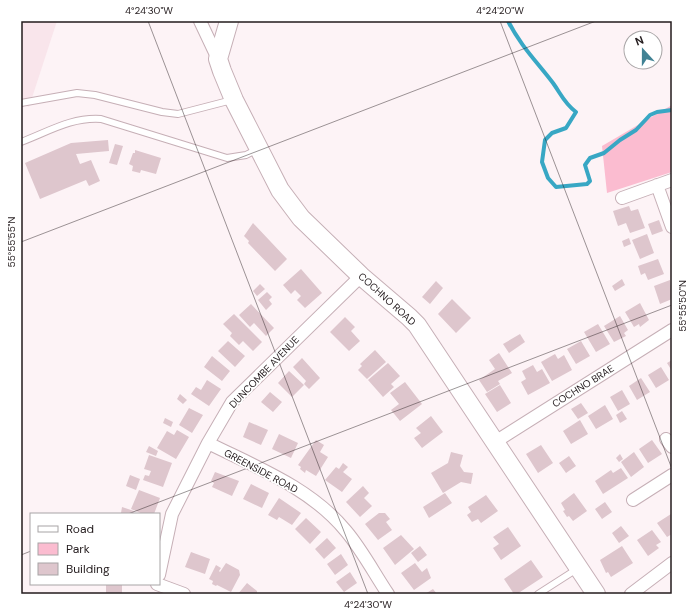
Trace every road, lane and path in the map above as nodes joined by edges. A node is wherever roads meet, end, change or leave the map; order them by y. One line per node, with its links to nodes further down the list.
1 (200, 21): 3 (street)
2 (229, 21): 3 (street)
3 (218, 59): 4 (street, COCHNO ROAD)
4 (234, 100): 5 (lane); 7 (street, COCHNO ROAD)
5 (21, 103)
6 (21, 142): 7 (lane)
7 (258, 150): 12 (street, COCHNO ROAD)
8 (672, 180): 9 (street)
9 (656, 185): 10 (street); 11 (street)
10 (622, 198)
11 (672, 226)
12 (361, 276): 14 (street, COCHNO ROAD); 15 (street, DUNCOMBE AVENUE)
13 (672, 330): 14 (street, COCHNO BRAE)
14 (495, 442): 19 (street, COCHNO ROAD)
15 (208, 443): 20 (street, DUNCOMBE AVENUE); 23 (street, GREENSIDE ROAD)
16 (672, 475): 17 (street)
17 (633, 500)
18 (672, 563): 26 (street)
19 (578, 568): 24 (lane); 25 (street, COCHNO ROAD)
20 (160, 570)
21 (160, 585): 22 (street)
22 (184, 594)
23 (388, 594)
24 (538, 594)
25 (596, 594)
26 (631, 594)

